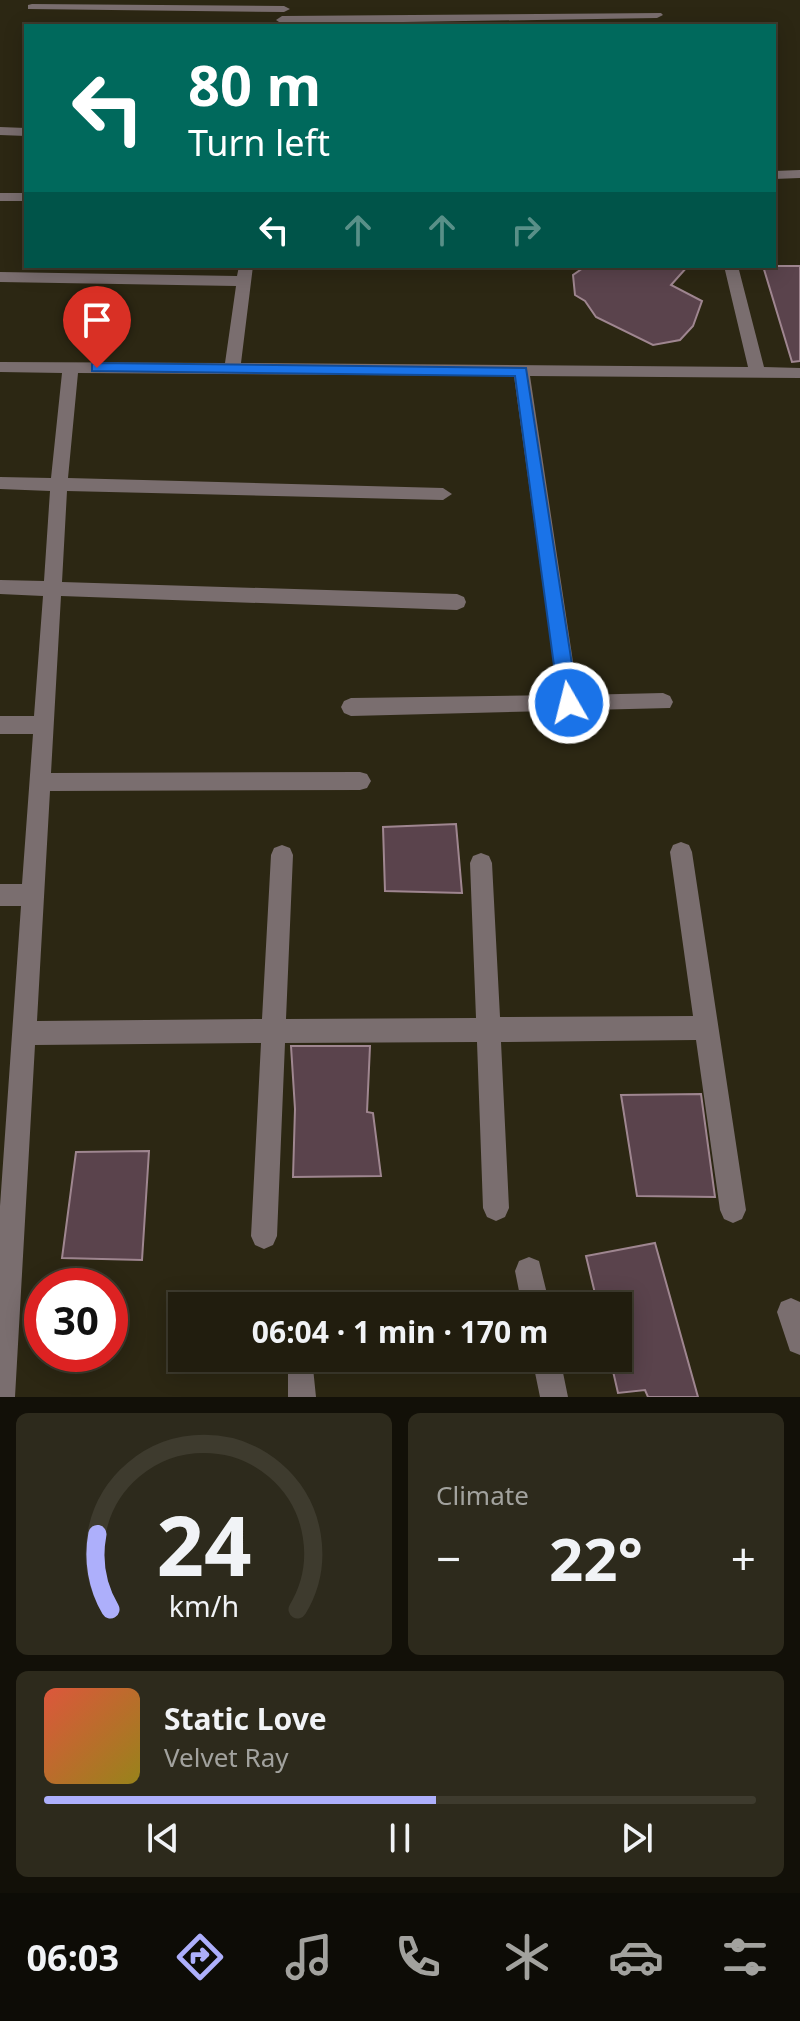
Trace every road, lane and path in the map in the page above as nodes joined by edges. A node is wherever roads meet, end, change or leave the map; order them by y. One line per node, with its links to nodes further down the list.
1 (651, 0): 4 (street)
2 (32, 7): 3 (street)
3 (283, 14): 4 (street)
4 (659, 21)
5 (0, 131): 6 (street)
6 (24, 132)
7 (800, 174): 8 (street)
8 (776, 175)
9 (0, 197): 10 (street)
10 (24, 197)
11 (731, 268): 18 (street)
12 (245, 274): 13 (street); 16 (street)
13 (0, 277)
14 (0, 367): 15 (street)
15 (70, 368): 16 (street); 21 (street)
16 (232, 369): 17 (street)
17 (521, 371): 18 (street); 27 (street)
18 (757, 373): 19 (street)
19 (800, 373)
20 (0, 483): 21 (street)
21 (59, 484): 22 (street); 24 (street)
22 (443, 494)
23 (0, 587): 24 (street)
24 (52, 588): 25 (street); 30 (street)
25 (457, 602)
26 (663, 702): 27 (street)
27 (569, 703): 28 (street)
28 (351, 707)
29 (0, 725): 30 (street)
30 (43, 725): 32 (street)
31 (360, 781): 32 (street)
32 (40, 782): 37 (street)
33 (681, 852): 38 (street)
34 (282, 855): 41 (street)
35 (481, 863): 39 (street)
36 (0, 895): 37 (street)
37 (32, 895): 40 (street)
38 (706, 1028): 39 (street); 44 (street)
39 (488, 1031): 41 (street); 43 (street)
40 (23, 1033): 41 (street); 42 (street)
41 (274, 1033): 45 (street)
42 (9, 1113): 50 (street)
43 (496, 1208)
44 (733, 1210)
45 (264, 1236)
46 (529, 1271): 47 (street)
47 (533, 1292)
48 (791, 1312): 49 (street)
49 (800, 1341)
50 (2, 1355): 53 (street)
51 (301, 1372): 54 (street)
52 (549, 1372): 55 (street)
53 (1, 1397)
54 (302, 1397)
55 (554, 1397)

